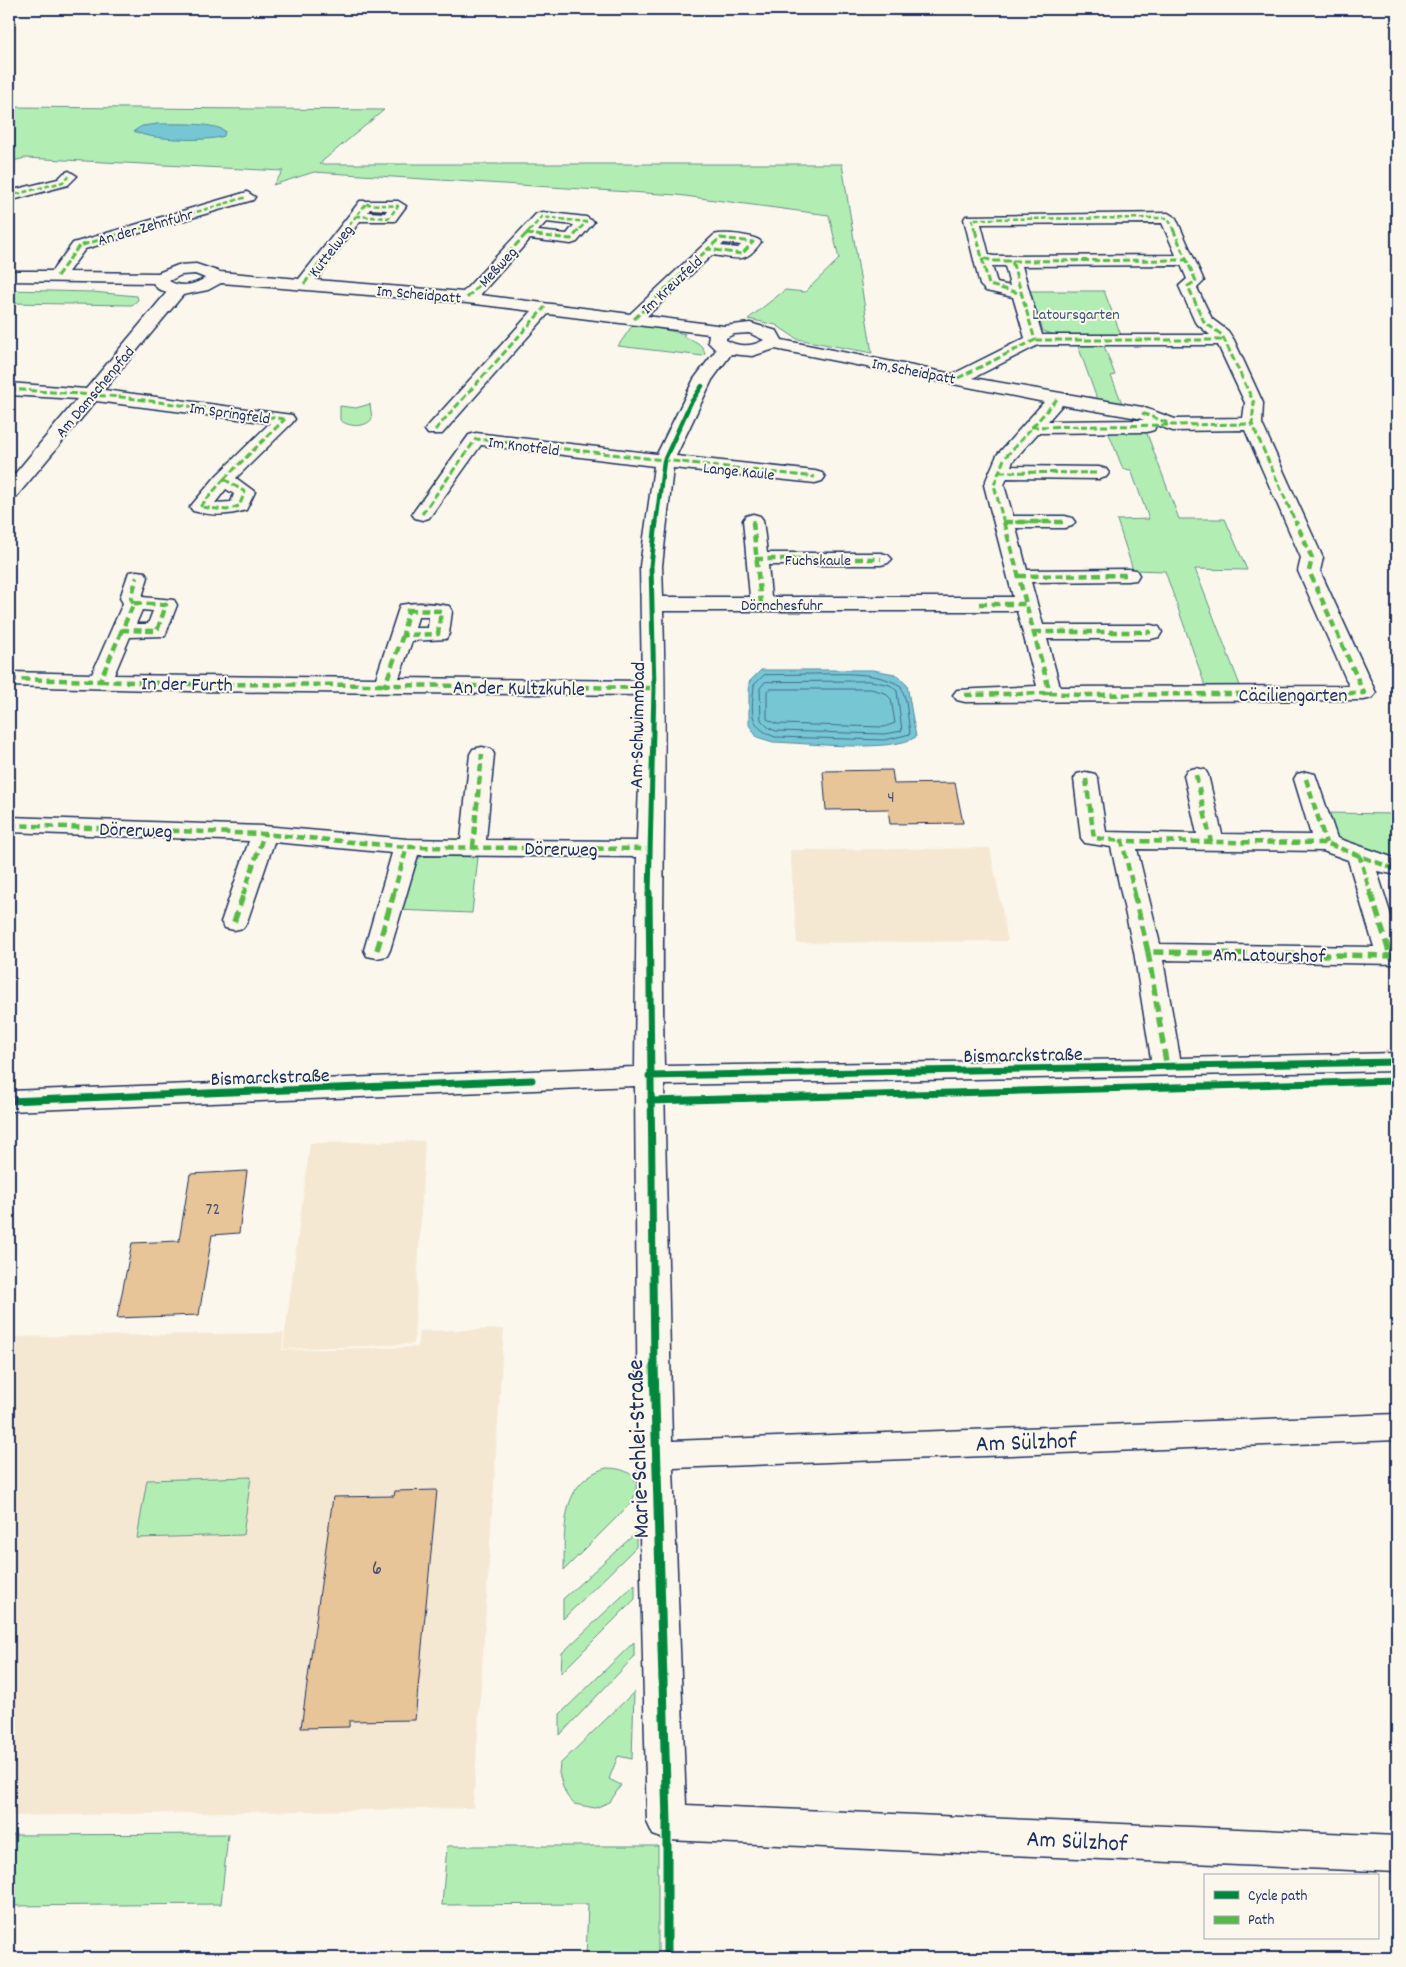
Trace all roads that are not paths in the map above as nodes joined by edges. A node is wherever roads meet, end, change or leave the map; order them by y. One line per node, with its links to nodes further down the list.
1 (69, 176): 2 (street)
2 (9, 196)
3 (247, 197): 11 (street, An der Zehnfuhr)
4 (356, 216): 14 (street, Kuttelweg)
5 (526, 234): 17 (street, Meßweg)
6 (708, 249): 19 (street, Im Kreuzfeld)
7 (982, 258): 8 (street); 9 (street); 16 (street)
8 (1187, 260): 9 (street); 21 (street)
9 (1012, 261): 16 (street)
10 (9, 276): 11 (street, Im Scheidpatt)
11 (57, 276): 12 (street, Im Scheidpatt)
12 (160, 278): 13 (street, Im Scheidpatt); 15 (street)
13 (211, 281): 14 (street, Im Scheidpatt); 15 (street, Im Scheidpatt)
14 (298, 284): 17 (street, Im Scheidpatt)
15 (178, 289): 26 (street, Am Damschenpfad)
16 (1022, 294): 20 (street)
17 (467, 298): 18 (street, Im Scheidpatt)
18 (545, 307): 19 (street, Im Scheidpatt); 31 (street)
19 (634, 319): 22 (street, Im Scheidpatt)
20 (1035, 340): 21 (street); 24 (street)
21 (1225, 340): 28 (street)
22 (727, 342): 23 (street, Im Scheidpatt); 23 (street, Im Scheidpatt); 32 (street, Am Schwimmbad)
23 (772, 343): 24 (street, Im Scheidpatt)
24 (958, 378): 27 (street, Im Scheidpatt)
25 (9, 390): 26 (street)
26 (90, 396): 36 (street, Im Springfeld); 37 (street, Am Damschenpfad)
27 (1057, 399): 29 (street, Im Scheidpatt); 30 (street)
28 (1252, 424): 29 (street, Im Scheidpatt); 60 (street, Cäciliengarten)
29 (1173, 425): 30 (street, Im Scheidpatt)
30 (1030, 427): 33 (street)
31 (435, 430)
32 (664, 461): 35 (street, Lange Kaule); 38 (street, Im Knotfeld); 48 (street, Am Schwimmbad)
33 (999, 472): 34 (street); 40 (street)
34 (1099, 473)
35 (815, 477)
36 (224, 479)
37 (9, 493)
38 (422, 514)
39 (753, 520): 42 (street, Fuchskaule)
40 (1005, 522): 41 (street); 45 (street)
41 (1066, 522)
42 (755, 558): 43 (street, Fuchskaule); 49 (street, Fuchskaule)
43 (881, 559)
44 (1128, 575): 45 (street)
45 (1018, 576): 50 (street)
46 (137, 577): 47 (street)
47 (134, 603): 51 (street); 51 (street)
48 (653, 604): 49 (street, Dörnchesfuhr); 59 (street, Am Schwimmbad)
49 (761, 604): 50 (street, Dörnchesfuhr)
50 (1026, 604): 52 (street)
51 (122, 630): 56 (street)
52 (1034, 632): 53 (street); 60 (street)
53 (1151, 632)
54 (403, 635): 58 (street)
55 (9, 679): 56 (street, In der Furth)
56 (100, 681): 57 (street, In der Furth)
57 (273, 684): 58 (street, An der Kultzkuhle)
58 (385, 685): 59 (street, An der Kultzkuhle)
59 (654, 688): 73 (street, Am Schwimmbad)
60 (1050, 693): 61 (street)
61 (965, 695)
62 (482, 754): 72 (street)
63 (1196, 776): 69 (street)
64 (1086, 779): 68 (street)
65 (1306, 779): 70 (street)
66 (9, 825): 67 (street, Dörerweg)
67 (264, 834): 71 (street, Dörerweg); 76 (street)
68 (1122, 841): 69 (street); 78 (street)
69 (1211, 842): 70 (street)
70 (1326, 842): 74 (street)
71 (407, 847): 72 (street, Dörerweg); 77 (street)
72 (473, 848): 73 (street, Dörerweg)
73 (650, 849): 82 (street, Am Schwimmbad)
74 (1358, 854): 75 (street); 79 (street, Am Latourshof)
75 (1397, 867)
76 (234, 922)
77 (377, 950)
78 (1148, 952): 79 (street, Am Latourshof); 81 (street)
79 (1394, 955)
80 (1397, 1062): 81 (street, Bismarckstraße)
81 (1167, 1068): 82 (street, Bismarckstraße)
82 (649, 1076): 83 (street, Bismarckstraße); 85 (street, Marie-Schlei-Straße)
83 (9, 1101)
84 (1397, 1427): 85 (street, Am Sülzhof)
85 (654, 1455): 86 (street, Marie-Schlei-Straße)
86 (667, 1822): 87 (street, Am Sülzhof)
87 (1397, 1854)

